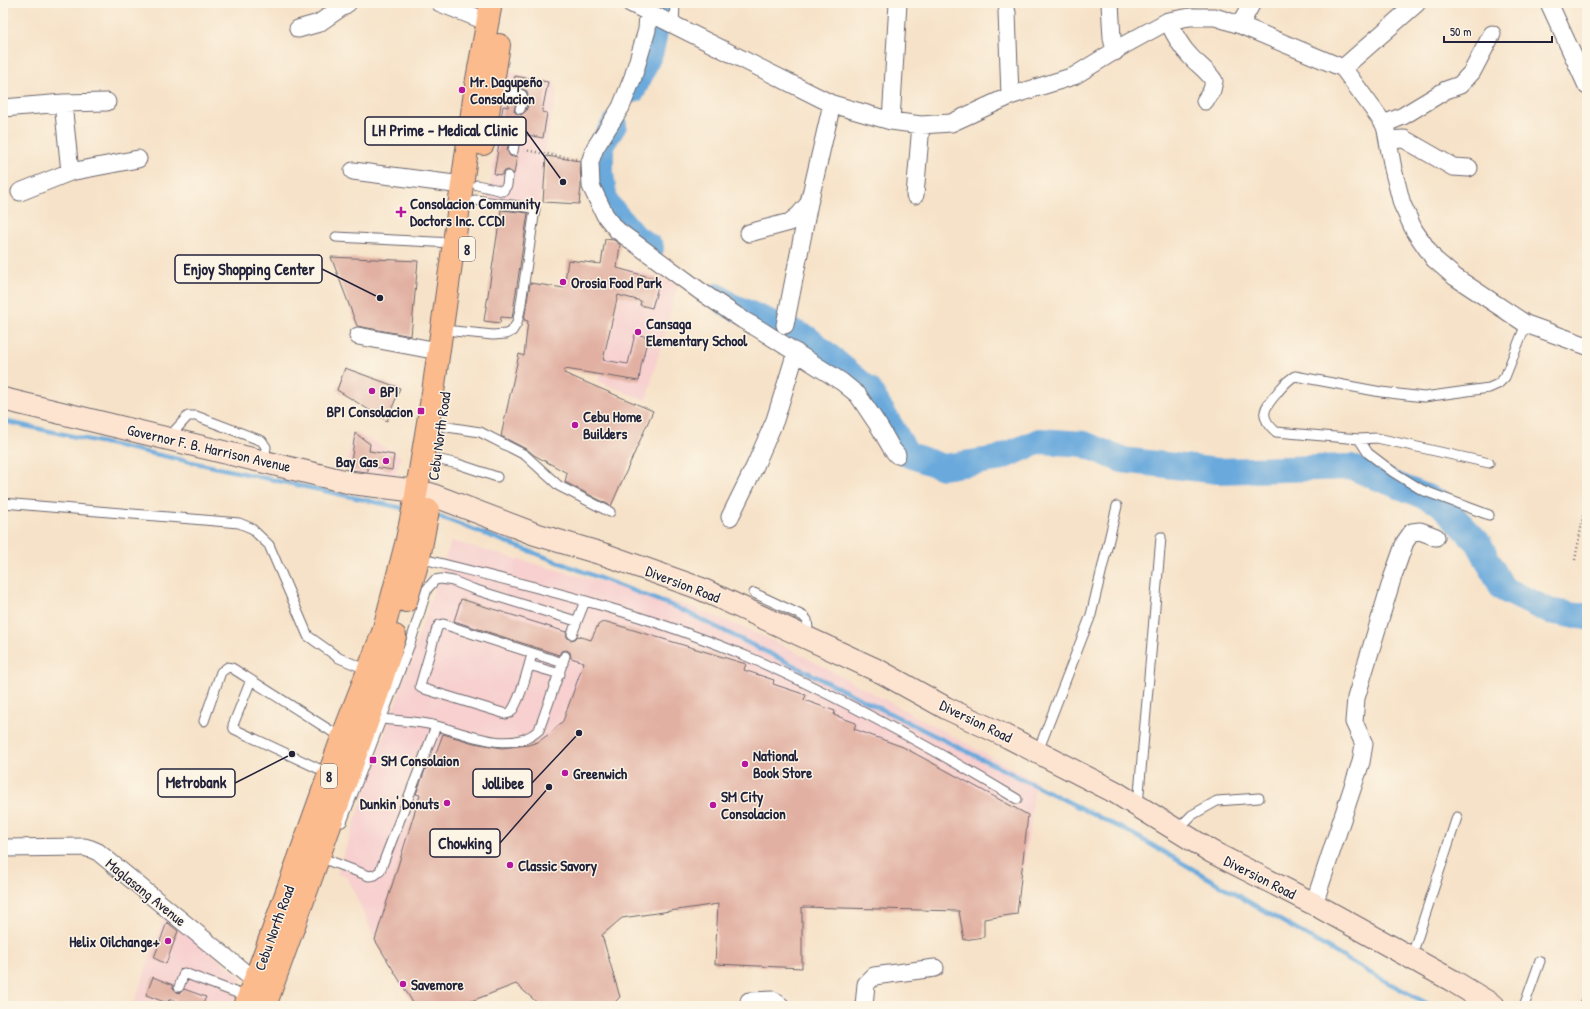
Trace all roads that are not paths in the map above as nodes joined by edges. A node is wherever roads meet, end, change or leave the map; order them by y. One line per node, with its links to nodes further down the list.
1 (348, 3): 16 (street)
2 (440, 3): 11 (street)
3 (506, 3): 21 (main road, Cebu North Road / 8)
4 (630, 3): 13 (street)
5 (675, 3): 13 (lane)
6 (898, 3): 29 (street)
7 (1110, 3): 18 (street)
8 (1252, 3): 15 (street)
9 (1417, 3): 19 (street)
10 (1549, 3): 20 (street)
11 (490, 12): 40 (main road, Cebu North Road / 8)
12 (1007, 12): 22 (street)
13 (660, 18): 26 (street); 53 (street)
14 (1168, 21): 15 (street); 18 (street); 23 (street)
15 (1240, 25): 19 (street)
16 (298, 29)
17 (1492, 34): 30 (street)
18 (1115, 52): 22 (street)
19 (1343, 68): 30 (street)
20 (1587, 86)
21 (492, 90): 28 (lane); 40 (main road, Cebu North Road / 8)
22 (1010, 96): 31 (street)
23 (1205, 101)
24 (106, 102): 25 (street)
25 (63, 103): 27 (street); 38 (street)
26 (832, 104): 29 (street); 43 (street)
27 (3, 108)
28 (520, 108)
29 (891, 121): 31 (street)
30 (1384, 124): 33 (street)
31 (921, 125): 42 (street)
32 (516, 133): 34 (lane)
33 (1388, 140): 36 (street); 47 (street)
34 (513, 150)
35 (138, 159): 38 (street)
36 (1469, 168)
37 (353, 171): 40 (street)
38 (70, 172): 41 (street)
39 (508, 176): 40 (lane)
40 (471, 190): 46 (main road, Cebu North Road / 8); 49 (main road, Cebu North Road / 8); 49 (lane)
41 (20, 192)
42 (915, 195)
43 (809, 203): 44 (street); 48 (street)
44 (749, 233)
45 (336, 237): 46 (lane)
46 (453, 243): 52 (main road, Cebu North Road / 8)
47 (1526, 324): 51 (street); 57 (lane)
48 (785, 325)
49 (454, 331): 55 (main road, Cebu North Road / 8)
50 (358, 336): 52 (street)
51 (1587, 346)
52 (438, 351): 63 (main road, Cebu North Road / 8)
53 (796, 352): 58 (street); 68 (street)
54 (3, 399): 56 (street, Governor F. B. Harrison Avenue)
55 (441, 426): 59 (main road, Cebu North Road / 8); 66 (lane)
56 (167, 439): 60 (street, Governor F. B. Harrison Avenue); 60 (lane)
57 (1359, 439): 61 (lane); 67 (lane)
58 (897, 455)
59 (436, 459): 62 (lane); 63 (main road, Cebu North Road / 8)
60 (264, 460): 63 (street, Governor F. B. Harrison Avenue)
61 (1490, 462)
62 (497, 477)
63 (423, 497): 69 (main road, Cebu North Road / 8); 77 (street, Diversion Road)
64 (3, 503): 80 (lane)
65 (1117, 506): 87 (lane)
66 (610, 512)
67 (1489, 515)
68 (730, 517)
69 (417, 530): 72 (main road, Cebu North Road / 8); 80 (main road, Cebu North Road / 8)
70 (1161, 537): 91 (lane)
71 (1436, 537): 97 (street)
72 (419, 558): 74 (lane); 96 (main road, Cebu North Road / 8)
73 (754, 592): 77 (lane)
74 (585, 601): 75 (lane); 90 (lane)
75 (576, 621): 76 (lane); 83 (lane)
76 (572, 634)
77 (809, 640): 87 (street, Diversion Road)
78 (532, 654): 79 (lane); 79 (lane); 81 (lane)
79 (529, 665): 81 (lane)
80 (368, 670): 86 (main road, Cebu North Road / 8)
81 (560, 674): 85 (lane)
82 (251, 680): 84 (lane); 86 (lane); 88 (lane)
83 (382, 719): 85 (lane); 93 (lane)
84 (204, 721)
85 (436, 726): 96 (lane)
86 (342, 738): 88 (main road, Cebu North Road / 8)
87 (1038, 752): 91 (street, Diversion Road)
88 (330, 774): 96 (main road, Cebu North Road / 8)
89 (1259, 798): 94 (lane)
90 (1018, 799)
91 (1138, 805): 94 (street, Diversion Road)
92 (1457, 817): 98 (lane)
93 (340, 830)
94 (1177, 830): 97 (street, Diversion Road)
95 (3, 848): 102 (street, Maglasang Avenue)
96 (320, 855): 102 (main road, Cebu North Road / 8)
97 (1314, 904): 98 (street, Diversion Road)
98 (1411, 958): 107 (street, Diversion Road)
99 (1540, 961): 108 (lane)
100 (935, 968): 106 (street)
101 (179, 987): 102 (lane)
102 (257, 998)
103 (1587, 998): 109 (lane)
104 (749, 1001): 105 (street)
105 (781, 1006)
106 (864, 1006)
107 (1494, 1006)
108 (1524, 1006)
109 (1583, 1006)

